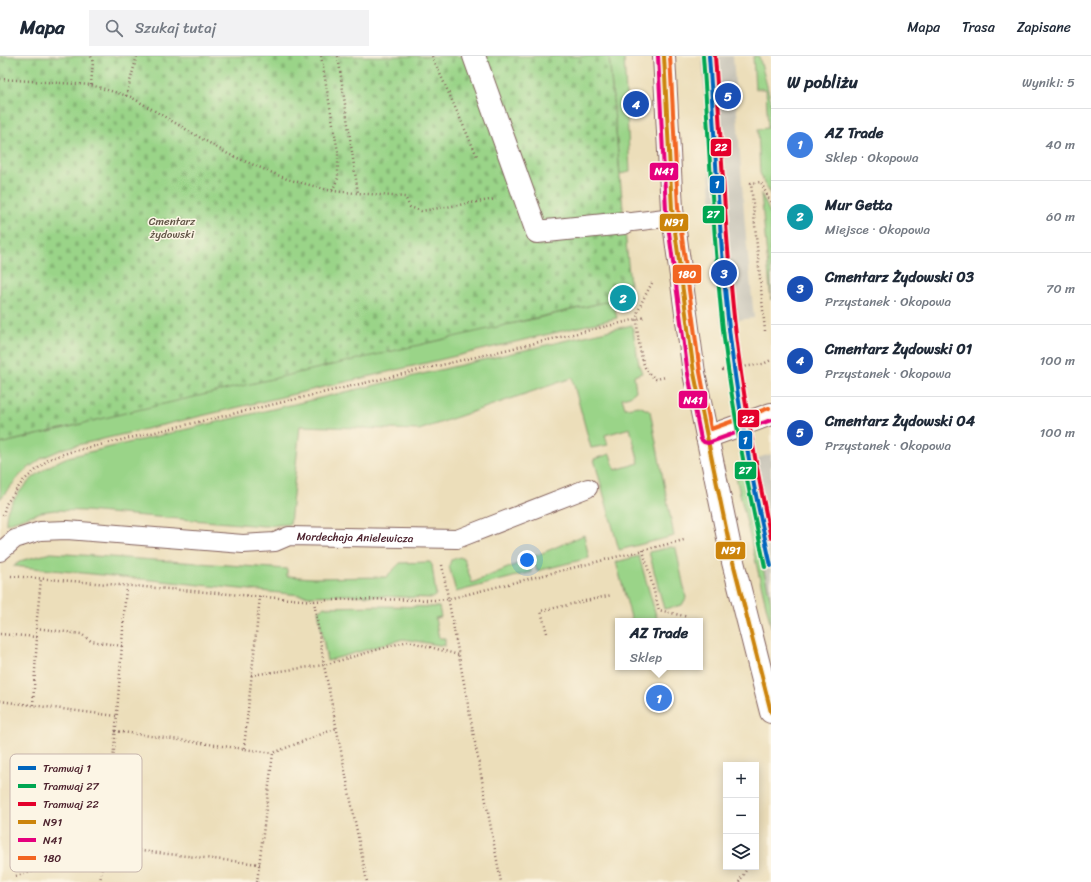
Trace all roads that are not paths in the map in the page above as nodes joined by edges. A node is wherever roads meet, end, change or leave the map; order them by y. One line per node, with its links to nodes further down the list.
1 (474, 56): 4 (main road)
2 (664, 56): 3 (main road)
3 (673, 218): 4 (lane); 6 (main road)
4 (624, 223)
5 (771, 414): 6 (main road)
6 (707, 437): 9 (main road)
7 (588, 488): 8 (lane, Mordechaja Anielewicza)
8 (0, 552)
9 (771, 712)

